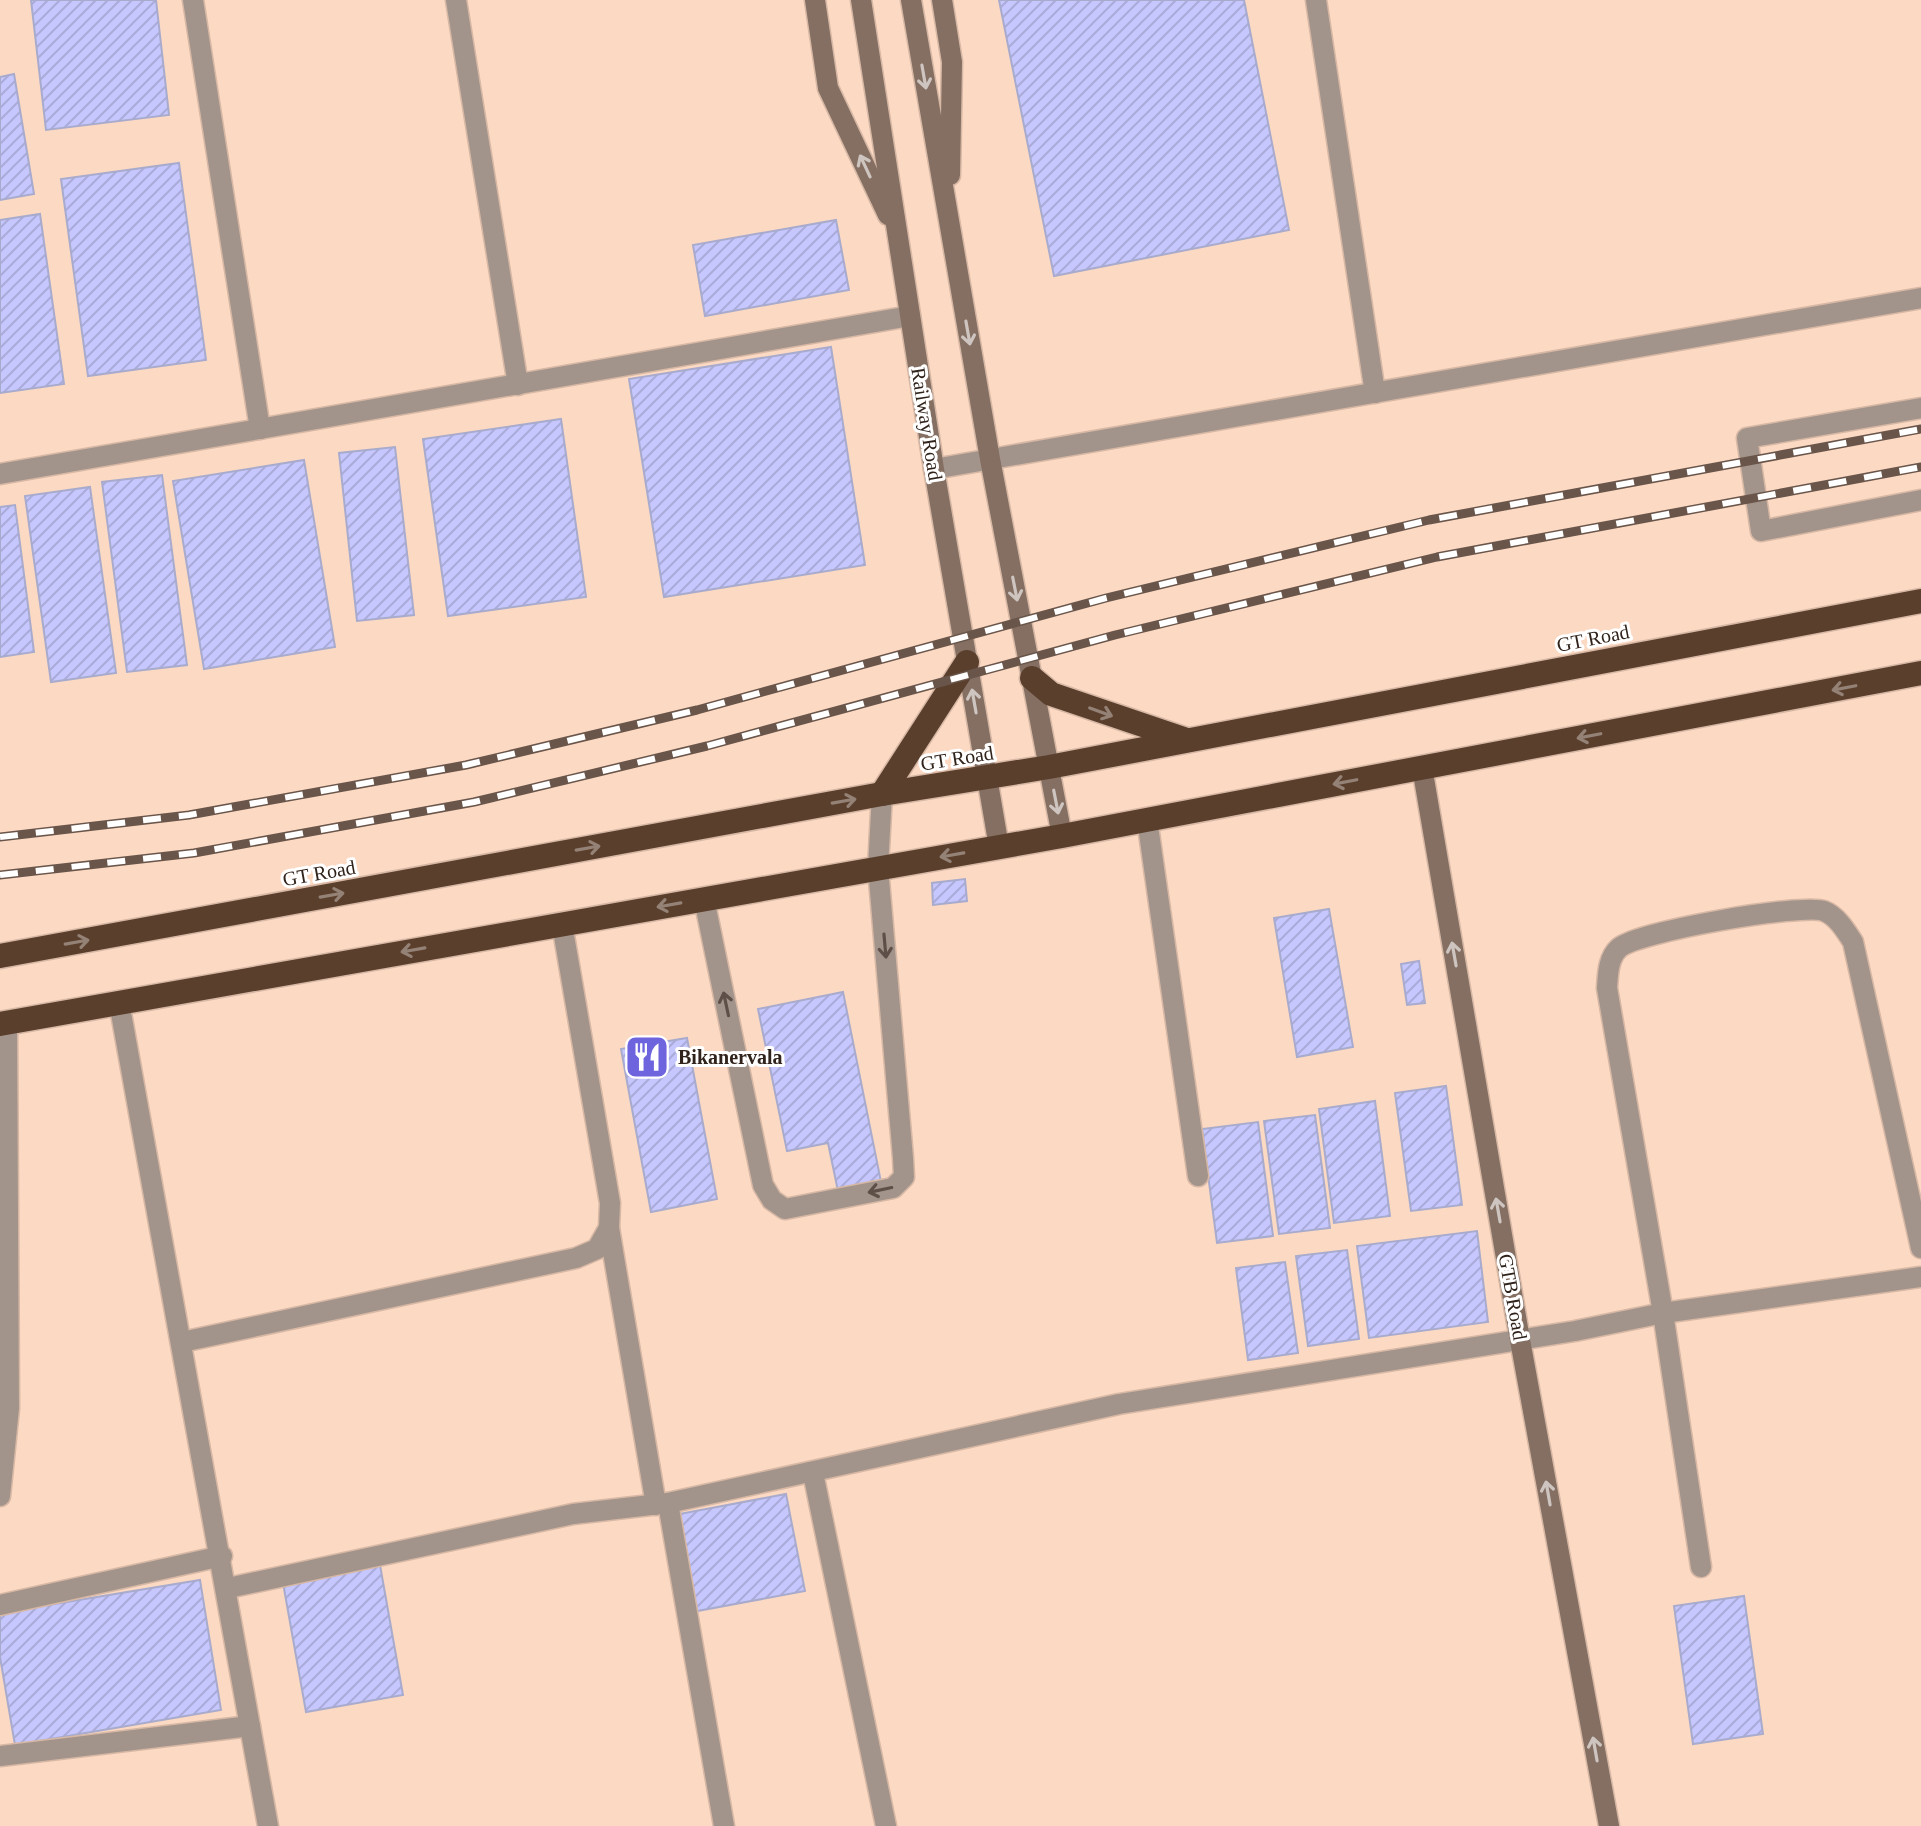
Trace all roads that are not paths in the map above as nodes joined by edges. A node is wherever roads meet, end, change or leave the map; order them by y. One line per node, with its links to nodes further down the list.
1 (193, 0): 15 (street)
2 (456, 0): 12 (street)
3 (815, 0): 9 (street, one-way to 3)
4 (861, 0): 9 (street, Railway Road)
5 (911, 0): 8 (street, one-way to 8)
6 (942, 0): 8 (street)
7 (1316, 0): 13 (street)
8 (949, 224): 16 (street, one-way to 16)
9 (898, 236): 11 (street, Railway Road)
10 (1921, 298): 13 (street)
11 (910, 316): 12 (street); 17 (street, Railway Road)
12 (518, 385): 15 (street)
13 (1375, 393): 16 (street)
14 (1921, 408): 19 (street)
15 (260, 429): 18 (street)
16 (990, 459): 17 (street); 23 (street, one-way to 23)
17 (934, 469): 21 (street, Railway Road)
18 (0, 474)
19 (1921, 500)
20 (1921, 601): 24 (highway, GT Road)
21 (967, 662): 27 (street, Railway Road, one-way to 21); 28 (highway)
22 (1921, 673): 26 (highway, one-way to 26)
23 (1032, 678): 24 (highway, one-way to 24); 25 (street)
24 (1186, 739): 25 (highway, GT Road)
25 (1049, 767): 27 (highway, GT Road); 30 (street, one-way to 30)
26 (1422, 767): 29 (highway, one-way to 29); 43 (street, GTB Road, one-way to 26)
27 (988, 778): 28 (highway, GT Road); 31 (street, Railway Road)
28 (882, 794): 32 (street); 35 (highway, GT Road, one-way to 28)
29 (1147, 819): 30 (highway); 38 (street)
30 (1062, 836): 31 (highway)
31 (999, 847): 32 (highway, one-way to 32)
32 (878, 868): 33 (highway); 33 (street, one-way to 33)
33 (704, 899): 34 (highway, one-way to 34)
34 (562, 924): 36 (highway, one-way to 36); 39 (street)
35 (0, 956)
36 (119, 1002): 37 (highway); 44 (street)
37 (4, 1023): 46 (street)
38 (1198, 1176)
39 (609, 1228): 44 (street); 47 (street)
40 (1921, 1248): 42 (street)
41 (1921, 1277): 42 (street)
42 (1663, 1313): 43 (street); 49 (street)
43 (1520, 1340): 45 (street); 57 (street, GTB Road, one-way to 43)
44 (182, 1342): 48 (street)
45 (813, 1473): 47 (street); 56 (street)
46 (0, 1496)
47 (662, 1504): 50 (street); 55 (street)
48 (222, 1556): 50 (street); 51 (street)
49 (1701, 1567)
50 (228, 1588): 52 (street)
51 (0, 1605)
52 (250, 1726): 53 (street); 54 (street)
53 (0, 1756)
54 (268, 1826)
55 (724, 1826)
56 (886, 1826)
57 (1609, 1826)

